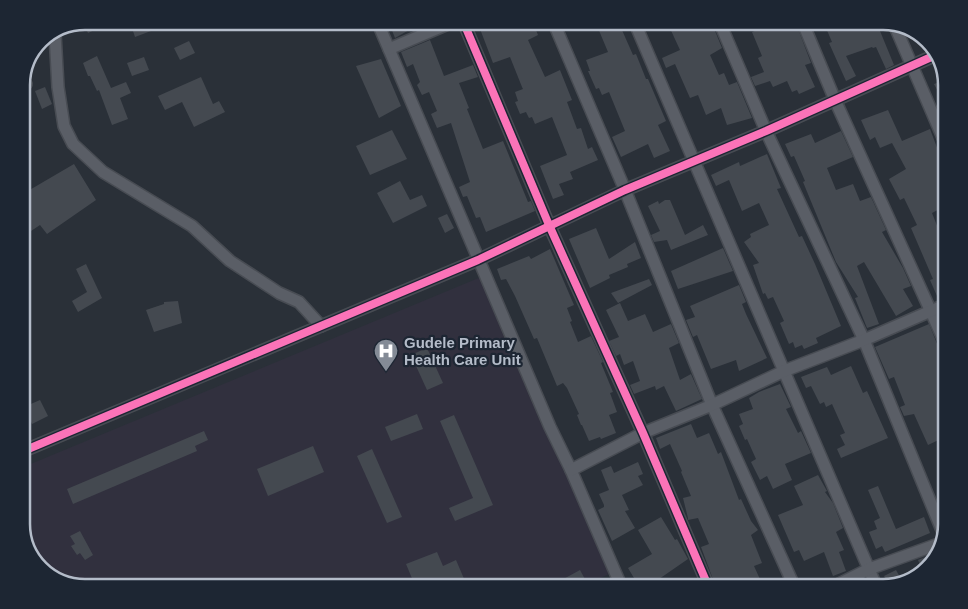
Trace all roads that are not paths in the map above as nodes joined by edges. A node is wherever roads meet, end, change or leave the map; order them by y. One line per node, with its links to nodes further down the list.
1 (381, 30): 10 (street)
2 (435, 30): 10 (street)
3 (467, 30): 18 (street)
4 (557, 30): 17 (street)
5 (638, 30): 16 (street)
6 (723, 30): 15 (street)
7 (806, 30): 13 (street)
8 (898, 32): 12 (street)
9 (55, 39): 22 (street)
10 (390, 50): 19 (street)
11 (931, 57): 12 (street)
12 (912, 65): 13 (street); 14 (street)
13 (835, 100): 15 (street); 21 (street)
14 (938, 126)
15 (766, 131): 16 (street); 24 (street)
16 (693, 160): 17 (street); 25 (street)
17 (625, 190): 18 (street); 26 (street)
18 (549, 225): 19 (street); 27 (street)
19 (478, 260): 22 (street); 29 (street)
20 (938, 308): 21 (street)
21 (930, 311): 23 (street); 24 (street)
22 (321, 326): 28 (street)
23 (938, 328)
24 (864, 340): 25 (street); 30 (street)
25 (784, 371): 26 (street); 32 (street)
26 (712, 405): 27 (street); 35 (street)
27 (643, 433): 29 (street); 34 (street)
28 (30, 448)
29 (571, 470): 33 (street)
30 (938, 520)
31 (934, 546): 32 (street)
32 (869, 569): 36 (street); 37 (street)
33 (618, 579)
34 (705, 579)
35 (791, 579)
36 (849, 579)
37 (873, 579)

